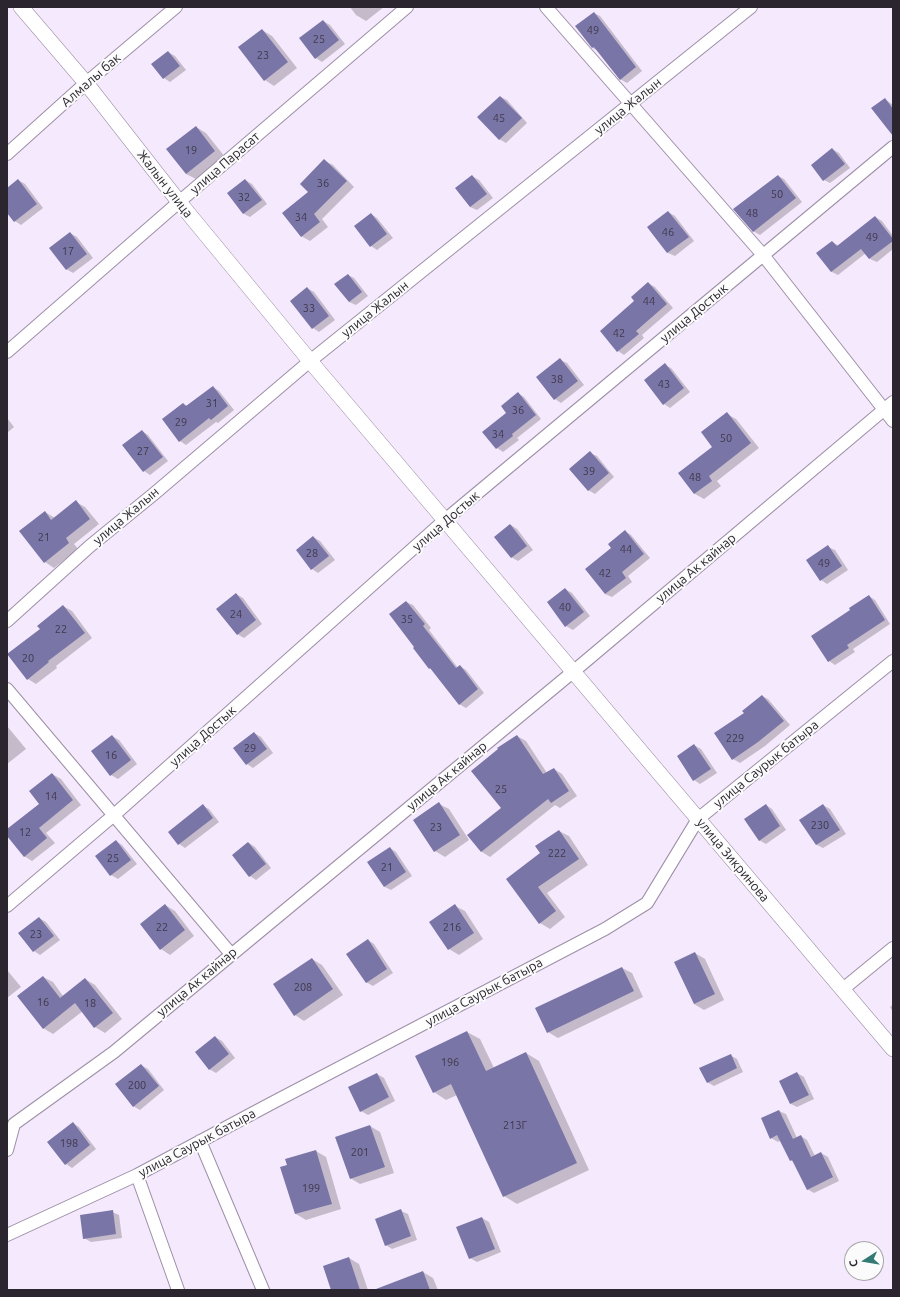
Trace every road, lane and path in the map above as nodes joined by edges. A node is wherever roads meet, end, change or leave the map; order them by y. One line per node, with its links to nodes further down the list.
1 (20, 7): 6 (street, Жалын улица)
2 (176, 7): 6 (street, Алмалы бак)
3 (407, 7): 10 (street, улица Парасат)
4 (546, 7): 7 (street)
5 (751, 7): 7 (street, улица Жалын)
6 (86, 83): 9 (street, Алмалы бак); 10 (street, Жалын улица)
7 (630, 104): 11 (street); 13 (street, улица Жалын)
8 (893, 147): 11 (street, улица Достык)
9 (7, 154)
10 (179, 202): 12 (street, улица Парасат); 13 (street, Жалын улица)
11 (763, 255): 14 (street); 16 (street, улица Достык)
12 (7, 352)
13 (310, 361): 16 (street, Жалын улица); 17 (street, улица Жалын)
14 (888, 406): 15 (street); 19 (street, улица Ак кайнар)
15 (893, 421)
16 (445, 520): 19 (street, улица Зикринова); 21 (street, улица Достык)
17 (7, 620)
18 (893, 661): 22 (street, улица Саурык батыра)
19 (574, 672): 22 (street, улица Зикринова); 25 (street, улица Ак кайнар)
20 (7, 689): 21 (street)
21 (114, 815): 23 (street, улица Достык); 25 (street)
22 (698, 819): 26 (street, улица Зикринова); 28 (street, улица Саурык батыра)
23 (7, 906)
24 (893, 948): 26 (street)
25 (231, 954): 29 (street, улица Ак кайнар)
26 (843, 989): 27 (street, улица Зикринова)
27 (893, 1049)
28 (200, 1142): 30 (street, улица Саурык батыра); 33 (street)
29 (7, 1150)
30 (136, 1175): 31 (street, улица Саурык батыра); 32 (street)
31 (7, 1235)
32 (178, 1290)
33 (263, 1290)

